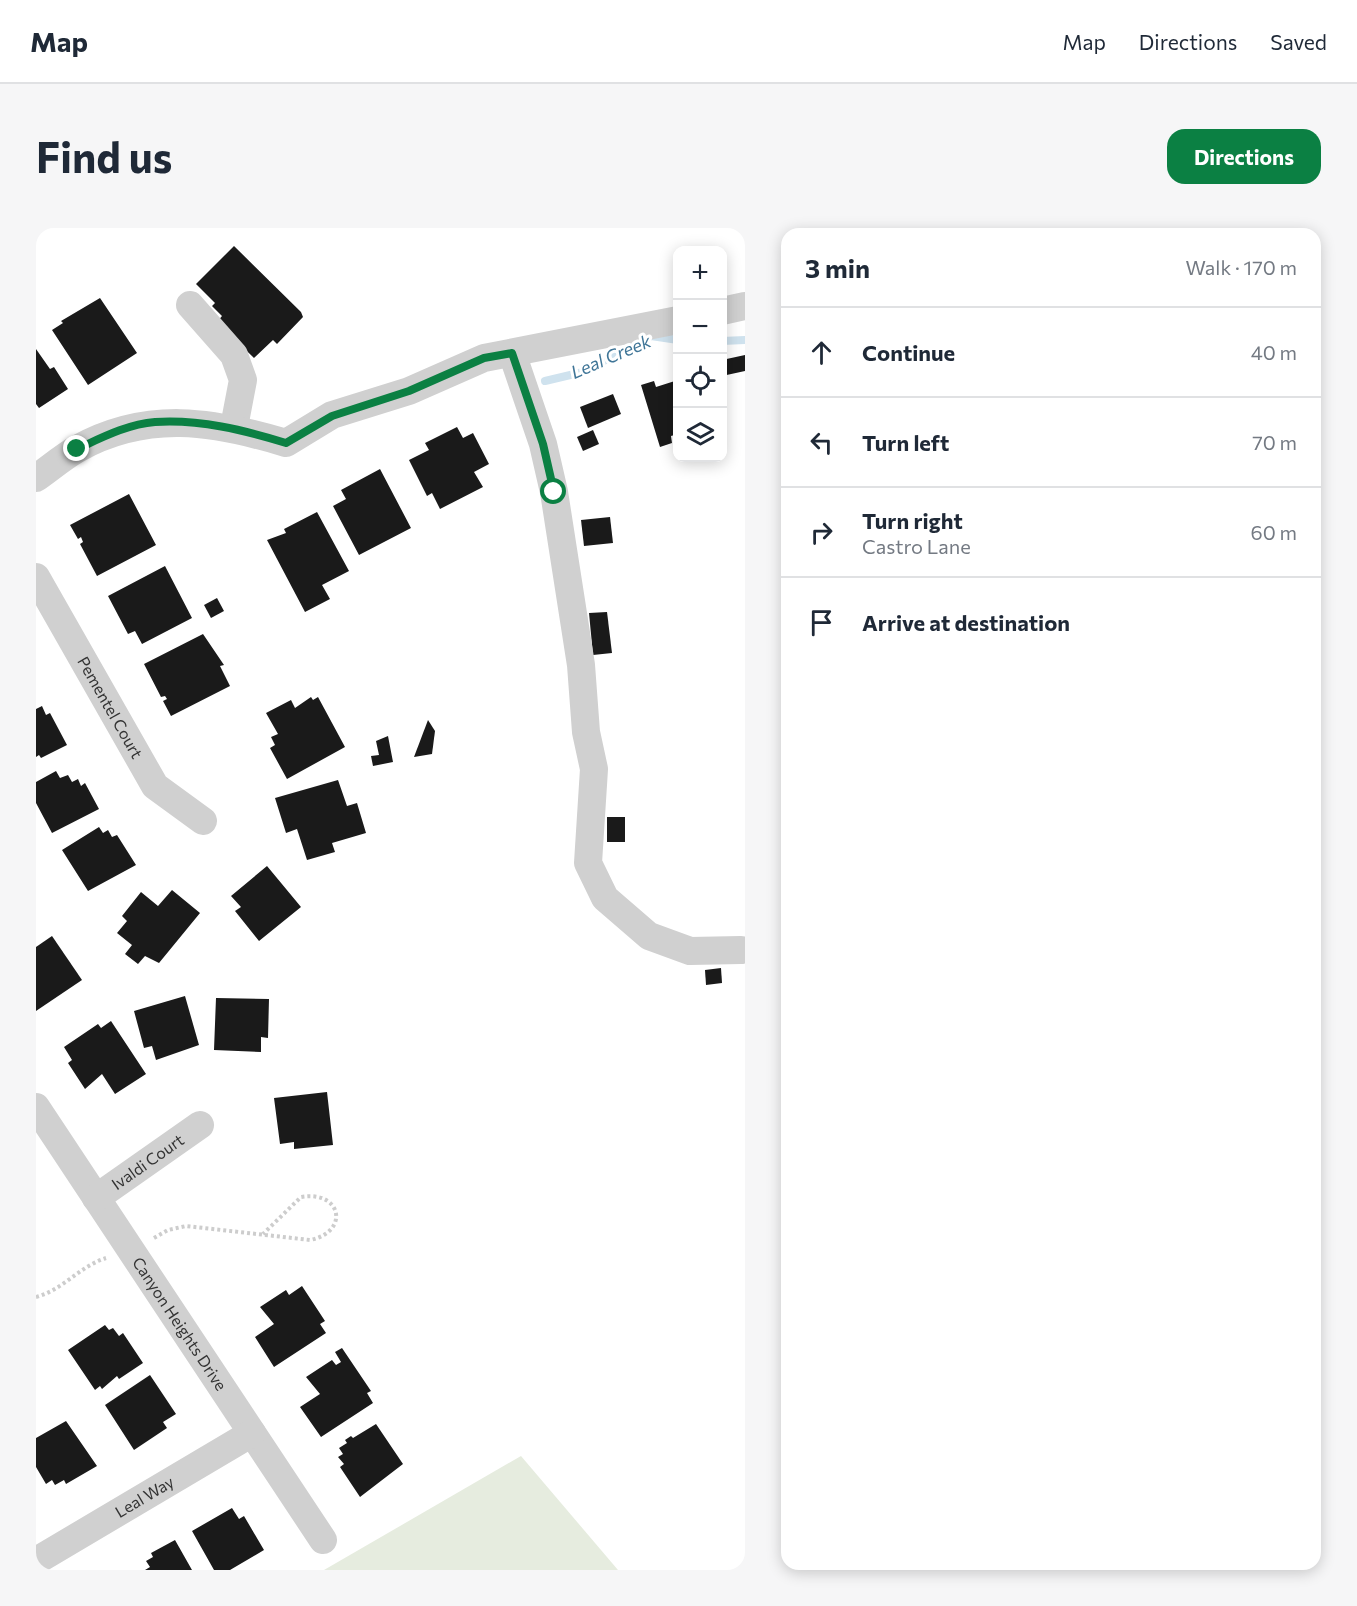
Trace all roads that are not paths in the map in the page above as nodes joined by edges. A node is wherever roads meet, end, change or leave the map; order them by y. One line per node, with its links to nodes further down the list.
1 (190, 305): 6 (street)
2 (745, 306): 3 (street)
3 (727, 309)
4 (673, 321): 5 (street)
5 (512, 353): 6 (street); 10 (street)
6 (234, 427): 7 (street)
7 (36, 478)
8 (36, 577): 9 (street, Pementel Court)
9 (202, 820)
10 (741, 950)
11 (36, 1107): 13 (street, Canyon Heights Drive)
12 (200, 1125): 13 (street, Ivaldi Court)
13 (96, 1198): 14 (street, Canyon Heights Drive)
14 (252, 1433): 15 (street, Canyon Heights Drive); 16 (street, Leal Way)
15 (323, 1540)
16 (36, 1561)

